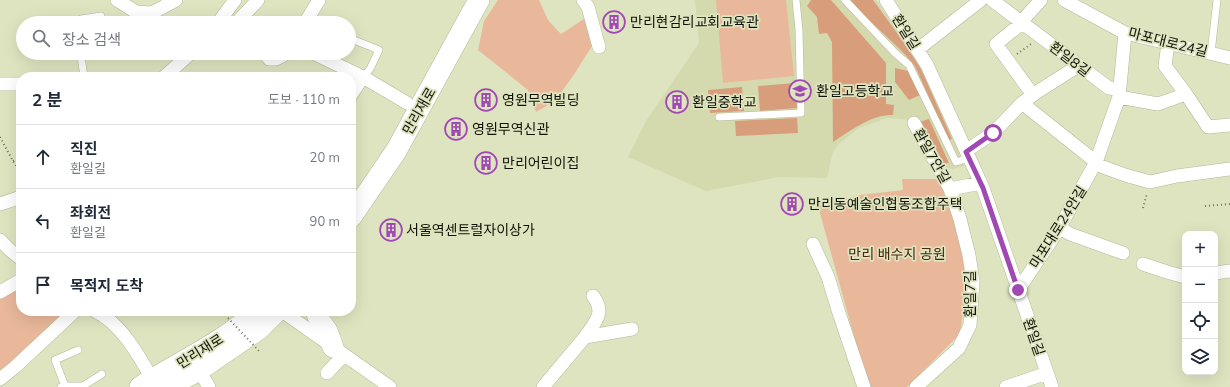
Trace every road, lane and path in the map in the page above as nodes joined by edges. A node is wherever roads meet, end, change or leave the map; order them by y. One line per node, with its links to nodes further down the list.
1 (116, 0): 2 (street)
2 (176, 0)
3 (235, 0): 17 (street)
4 (258, 0): 20 (street)
5 (318, 0): 21 (street)
6 (464, 0): 47 (main road, 만리재로)
7 (479, 0): 66 (main road, 만리재로)
8 (583, 0): 27 (street)
9 (796, 0): 49 (lane)
10 (845, 0): 53 (lane)
11 (981, 0): 28 (street)
12 (992, 0): 22 (street, 환일8길)
13 (1041, 0): 22 (street)
14 (1064, 0): 23 (street, 마포대로24길)
15 (1217, 0): 29 (lane)
16 (888, 1): 28 (street, 환일길)
17 (227, 11): 18 (street); 19 (street)
18 (223, 16)
19 (235, 16)
20 (247, 16)
21 (311, 16)
22 (1021, 23): 24 (street, 환일8길); 34 (street)
23 (1125, 33): 26 (street, 마포대로24길); 44 (street, 마포대로24안길)
24 (1040, 37): 34 (path); 35 (street, 환일8길)
25 (356, 41): 40 (lane)
26 (1168, 43): 29 (street, 마포대로24길); 45 (street)
27 (599, 47)
28 (917, 50): 53 (street, 환일길)
29 (1211, 54): 30 (street, 마포대로24길)
30 (1230, 58)
31 (82, 60): 36 (lane)
32 (184, 60): 37 (street)
33 (328, 60): 38 (street)
34 (1008, 61): 46 (street)
35 (1078, 66): 44 (street, 환일8길); 46 (street)
36 (83, 72)
37 (170, 72)
38 (353, 72)
39 (356, 74): 40 (street)
40 (363, 77): 43 (street); 47 (street)
41 (0, 84): 42 (street)
42 (16, 84)
43 (356, 88)
44 (1119, 94): 45 (street, 환일8길); 56 (street, 마포대로24안길)
45 (1186, 94): 51 (street)
46 (1033, 95): 48 (street)
47 (407, 104): 60 (main road, 만리재로)
48 (1022, 104): 53 (street); 56 (street)
49 (719, 117)
50 (914, 124): 61 (street, 환일7안길)
51 (1230, 125)
52 (0, 137): 55 (path)
53 (968, 155): 59 (street, 환일길)
54 (16, 160): 55 (path)
55 (12, 161): 57 (path)
56 (1096, 163): 58 (street); 67 (street, 마포대로24안길)
57 (16, 166)
58 (1230, 169)
59 (981, 183): 61 (street); 77 (street, 환일길)
60 (356, 185)
61 (950, 189): 102 (street, 환일7길)
62 (16, 199): 63 (street)
63 (0, 204)
64 (1230, 204): 65 (path)
65 (1205, 206)
66 (356, 210)
67 (1060, 227): 70 (street); 77 (street, 마포대로24안길)
68 (0, 240): 71 (street)
69 (813, 244): 101 (street)
70 (1123, 253)
71 (16, 255)
72 (1143, 264): 75 (street)
73 (1230, 271): 74 (street)
74 (1218, 273)
75 (1182, 275)
76 (16, 283): 78 (street)
77 (1018, 290): 93 (street, 환일길)
78 (0, 292)
79 (593, 296): 88 (street)
80 (70, 316): 95 (street)
81 (103, 316): 97 (street)
82 (251, 316): 97 (main road, 만리재로)
83 (272, 316): 96 (main road, 만리재로)
84 (289, 316): 91 (street)
85 (318, 316): 91 (main road)
86 (228, 318): 90 (path, bridge)
87 (632, 329): 88 (street)
88 (585, 337): 100 (street)
89 (78, 350): 98 (lane)
90 (259, 351)
91 (338, 351): 92 (street); 99 (street)
92 (327, 373)
93 (1047, 373): 103 (street); 104 (street, 환일길)
94 (102, 374): 98 (lane)
95 (0, 379)
96 (204, 379): 97 (main road, 만리재로)
97 (154, 384)
98 (63, 386)
99 (390, 387)
100 (542, 387)
101 (864, 387)
102 (916, 387)
103 (1006, 387)
104 (1052, 387)

